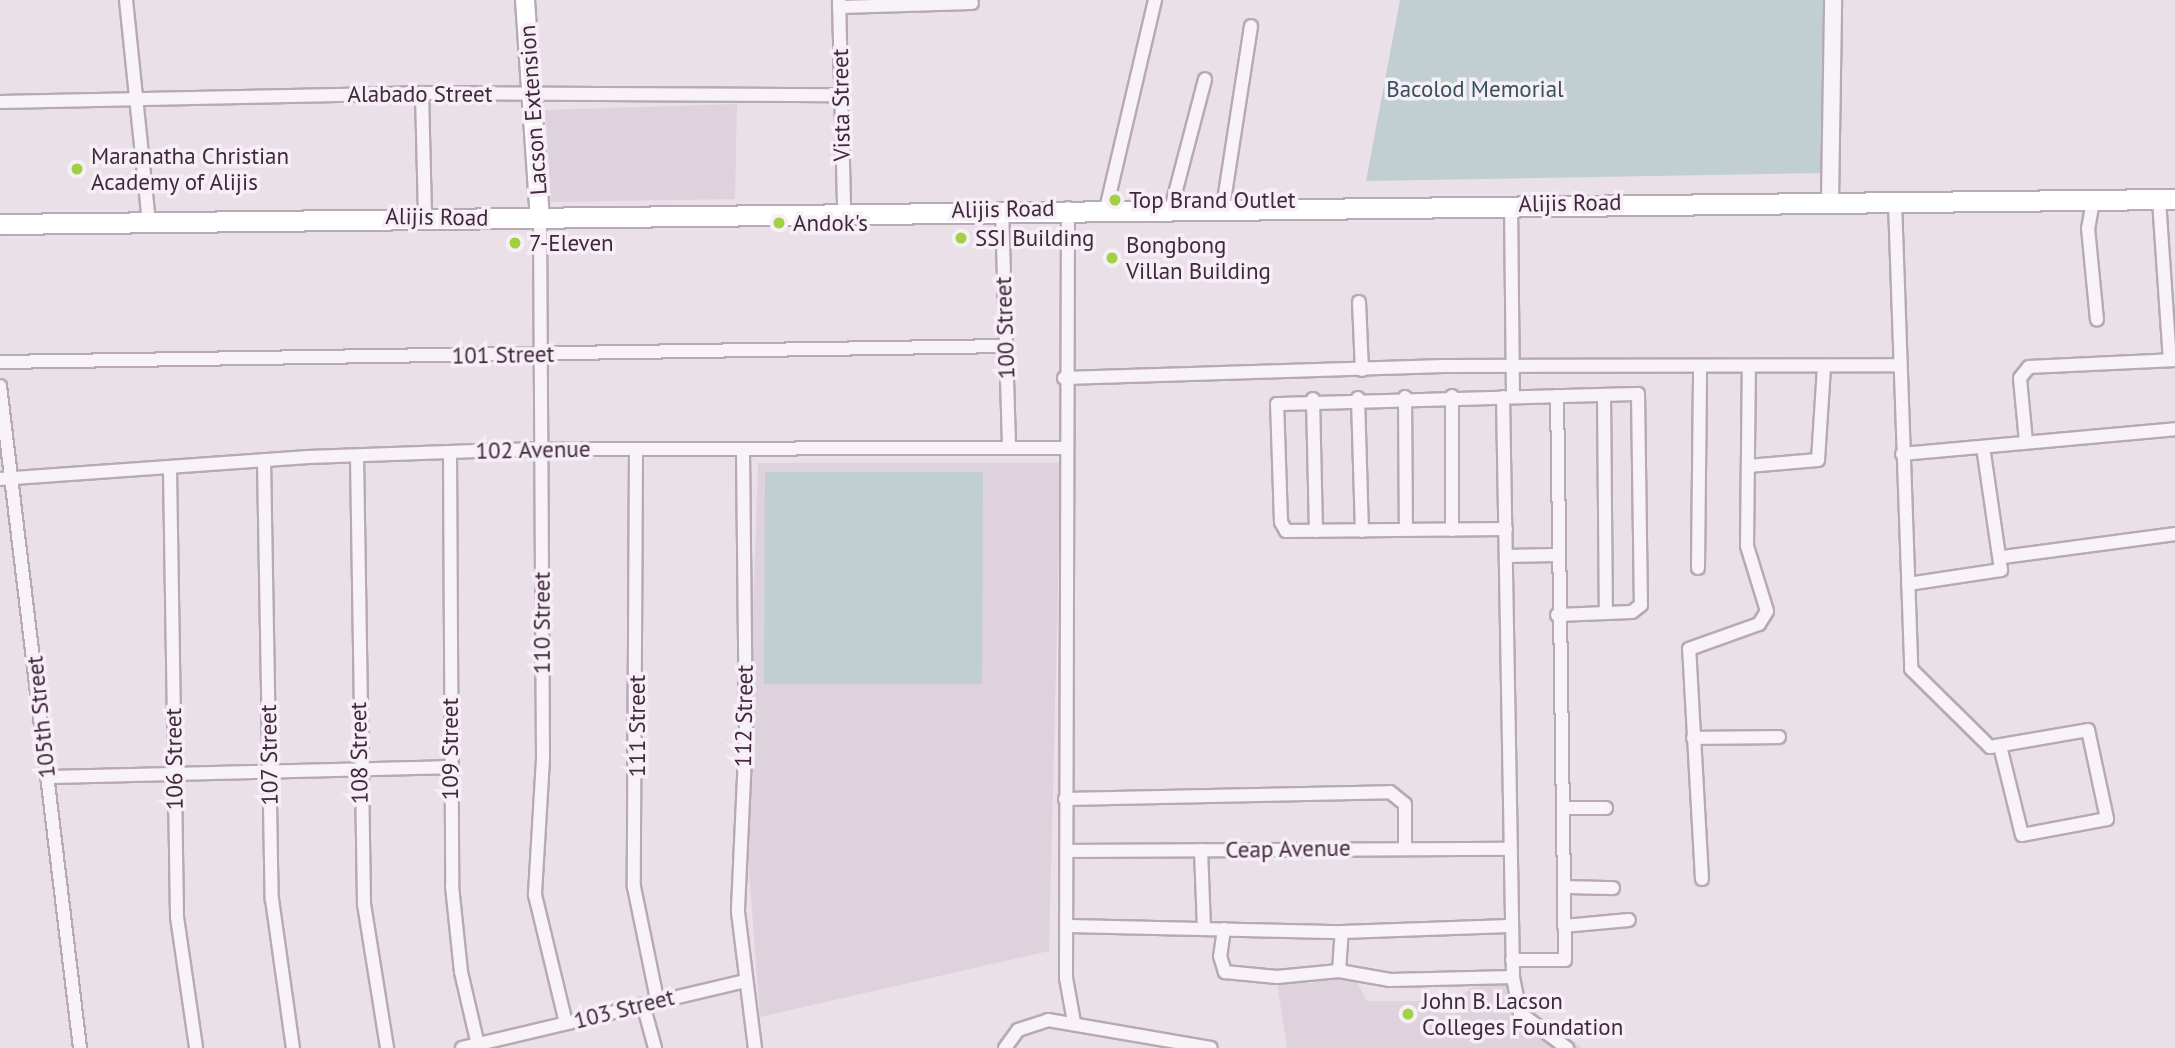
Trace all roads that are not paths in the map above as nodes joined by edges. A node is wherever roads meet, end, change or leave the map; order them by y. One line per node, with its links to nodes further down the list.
1 (127, 0): 12 (street)
2 (525, 0): 10 (main road, Lacson Extension)
3 (1155, 0): 22 (street)
4 (1833, 0): 15 (street)
5 (972, 3): 6 (street)
6 (839, 4): 11 (street, Vista Street)
7 (1251, 26): 19 (street)
8 (1205, 79): 23 (street)
9 (422, 93): 10 (street, Alabado Street); 12 (street, Alabado Street); 25 (street)
10 (532, 93): 11 (street, Alabado Street); 26 (main road, Lacson Extension)
11 (841, 95): 24 (street, Vista Street)
12 (132, 99): 13 (street, Alabado Street); 27 (street)
13 (0, 102)
14 (2167, 199): 16 (main road, Alijis Road); 33 (street)
15 (1830, 200): 17 (main road, Alijis Road); 18 (main road, Alijis Road)
16 (2093, 201): 17 (main road, Alijis Road); 30 (street)
17 (1895, 202): 35 (street)
18 (1511, 204): 19 (main road, Alijis Road); 36 (street)
19 (1223, 207): 23 (main road, Alijis Road)
20 (1068, 208): 21 (main road, Alijis Road); 22 (main road, Alijis Road); 41 (street)
21 (1002, 209): 24 (main road, Alijis Road); 31 (street, 100 Street)
22 (1106, 209): 23 (main road, Alijis Road)
23 (1171, 209)
24 (844, 210): 26 (main road, Alijis Road)
25 (425, 216): 26 (main road, Alijis Road); 27 (main road, Alijis Road)
26 (540, 219): 32 (street, 110 Street)
27 (149, 223): 28 (main road, Alijis Road)
28 (0, 224)
29 (1359, 302): 40 (street)
30 (2097, 320)
31 (1006, 346): 32 (street, 101 Street); 53 (street, 100 Street)
32 (538, 355): 34 (street, 101 Street); 54 (street, 110 Street)
33 (2173, 360): 51 (street)
34 (0, 362)
35 (1900, 365): 38 (street); 59 (street)
36 (1513, 366): 37 (street); 40 (street); 45 (street)
37 (1700, 366): 39 (street); 74 (street)
38 (1824, 366): 39 (street); 62 (street)
39 (1749, 368): 62 (street)
40 (1362, 370): 41 (street)
41 (1064, 378): 55 (street)
42 (0, 386): 64 (street, 105th Street)
43 (1604, 395): 46 (street); 76 (street); 76 (street)
44 (1452, 396): 45 (street); 47 (street); 67 (street)
45 (1508, 396): 46 (street); 66 (street)
46 (1557, 396): 71 (street)
47 (1405, 397): 48 (street); 65 (street)
48 (1358, 398): 49 (street); 69 (street)
49 (1313, 399): 68 (street); 68 (street)
50 (2175, 429): 51 (street)
51 (2025, 442): 52 (street)
52 (1983, 447): 59 (street); 73 (street)
53 (1009, 448): 55 (street, 102 Avenue); 58 (street, 102 Avenue)
54 (542, 449): 56 (street, 102 Avenue); 57 (street, 102 Avenue); 110 (street, 110 Street)
55 (1066, 449): 86 (street)
56 (636, 450): 58 (street, 102 Avenue); 107 (street, 111 Street)
57 (450, 452): 60 (street, 102 Avenue); 81 (street, 109 Street)
58 (743, 452): 106 (street, 112 Street)
59 (1902, 454): 75 (street)
60 (357, 456): 61 (street, 102 Avenue); 82 (street, 108 Street)
61 (264, 460): 63 (street, 102 Avenue); 83 (street, 107 Street)
62 (1748, 466): 79 (street)
63 (170, 469): 64 (street, 102 Avenue); 84 (street, 106 Street)
64 (5, 479): 85 (street, 105th Street)
65 (1406, 529): 67 (street); 69 (street)
66 (1506, 529): 67 (street); 72 (street)
67 (1452, 530)
68 (1316, 531): 69 (street)
69 (1362, 531)
70 (2175, 534): 73 (street)
71 (1556, 555): 72 (street); 77 (street)
72 (1506, 556): 90 (street)
73 (2003, 557): 75 (street)
74 (1698, 568)
75 (1908, 584): 80 (street)
76 (1606, 610): 77 (street)
77 (1557, 615): 87 (street)
78 (1779, 737): 79 (street)
79 (1693, 738): 93 (street)
80 (2000, 746): 80 (street)
81 (450, 767): 82 (street); 111 (street, 109 Street)
82 (359, 769): 83 (street); 116 (street, 108 Street)
83 (269, 770): 84 (street); 115 (street, 107 Street)
84 (175, 771): 85 (street); 114 (street, 106 Street)
85 (47, 777): 112 (street, 105th Street)
86 (1065, 799): 89 (street); 91 (street)
87 (1563, 808): 88 (street); 94 (street)
88 (1606, 808)
89 (1405, 848): 90 (street, Ceap Avenue); 92 (street, Ceap Avenue)
90 (1509, 849): 98 (street)
91 (1067, 850): 92 (street, Ceap Avenue); 97 (street)
92 (1200, 850): 100 (street)
93 (1702, 879)
94 (1564, 887): 95 (street); 99 (street)
95 (1613, 888)
96 (1629, 920): 99 (street)
97 (1069, 926): 100 (street); 109 (street)
98 (1509, 926): 102 (street); 103 (street)
99 (1564, 926): 103 (street)
100 (1204, 929): 101 (street)
101 (1224, 929): 102 (street); 104 (street)
102 (1342, 932): 104 (street)
103 (1512, 960): 105 (street)
104 (1339, 971): 105 (street)
105 (1513, 977): 122 (street)
106 (745, 981): 107 (street, 103 Street); 119 (street, 112 Street)
107 (657, 999): 108 (street, 103 Street)
108 (643, 1004): 110 (street, 103 Street); 118 (street)
109 (1074, 1022): 120 (street); 121 (street)
110 (566, 1023): 111 (street, 103 Street)
111 (478, 1045): 117 (street, 103 Street)
112 (80, 1047): 113 (street)
113 (66, 1048)
114 (196, 1048)
115 (293, 1048)
116 (387, 1048)
117 (462, 1048)
118 (655, 1048)
119 (755, 1048)
120 (1004, 1048)
121 (1210, 1048)
122 (1567, 1048)

